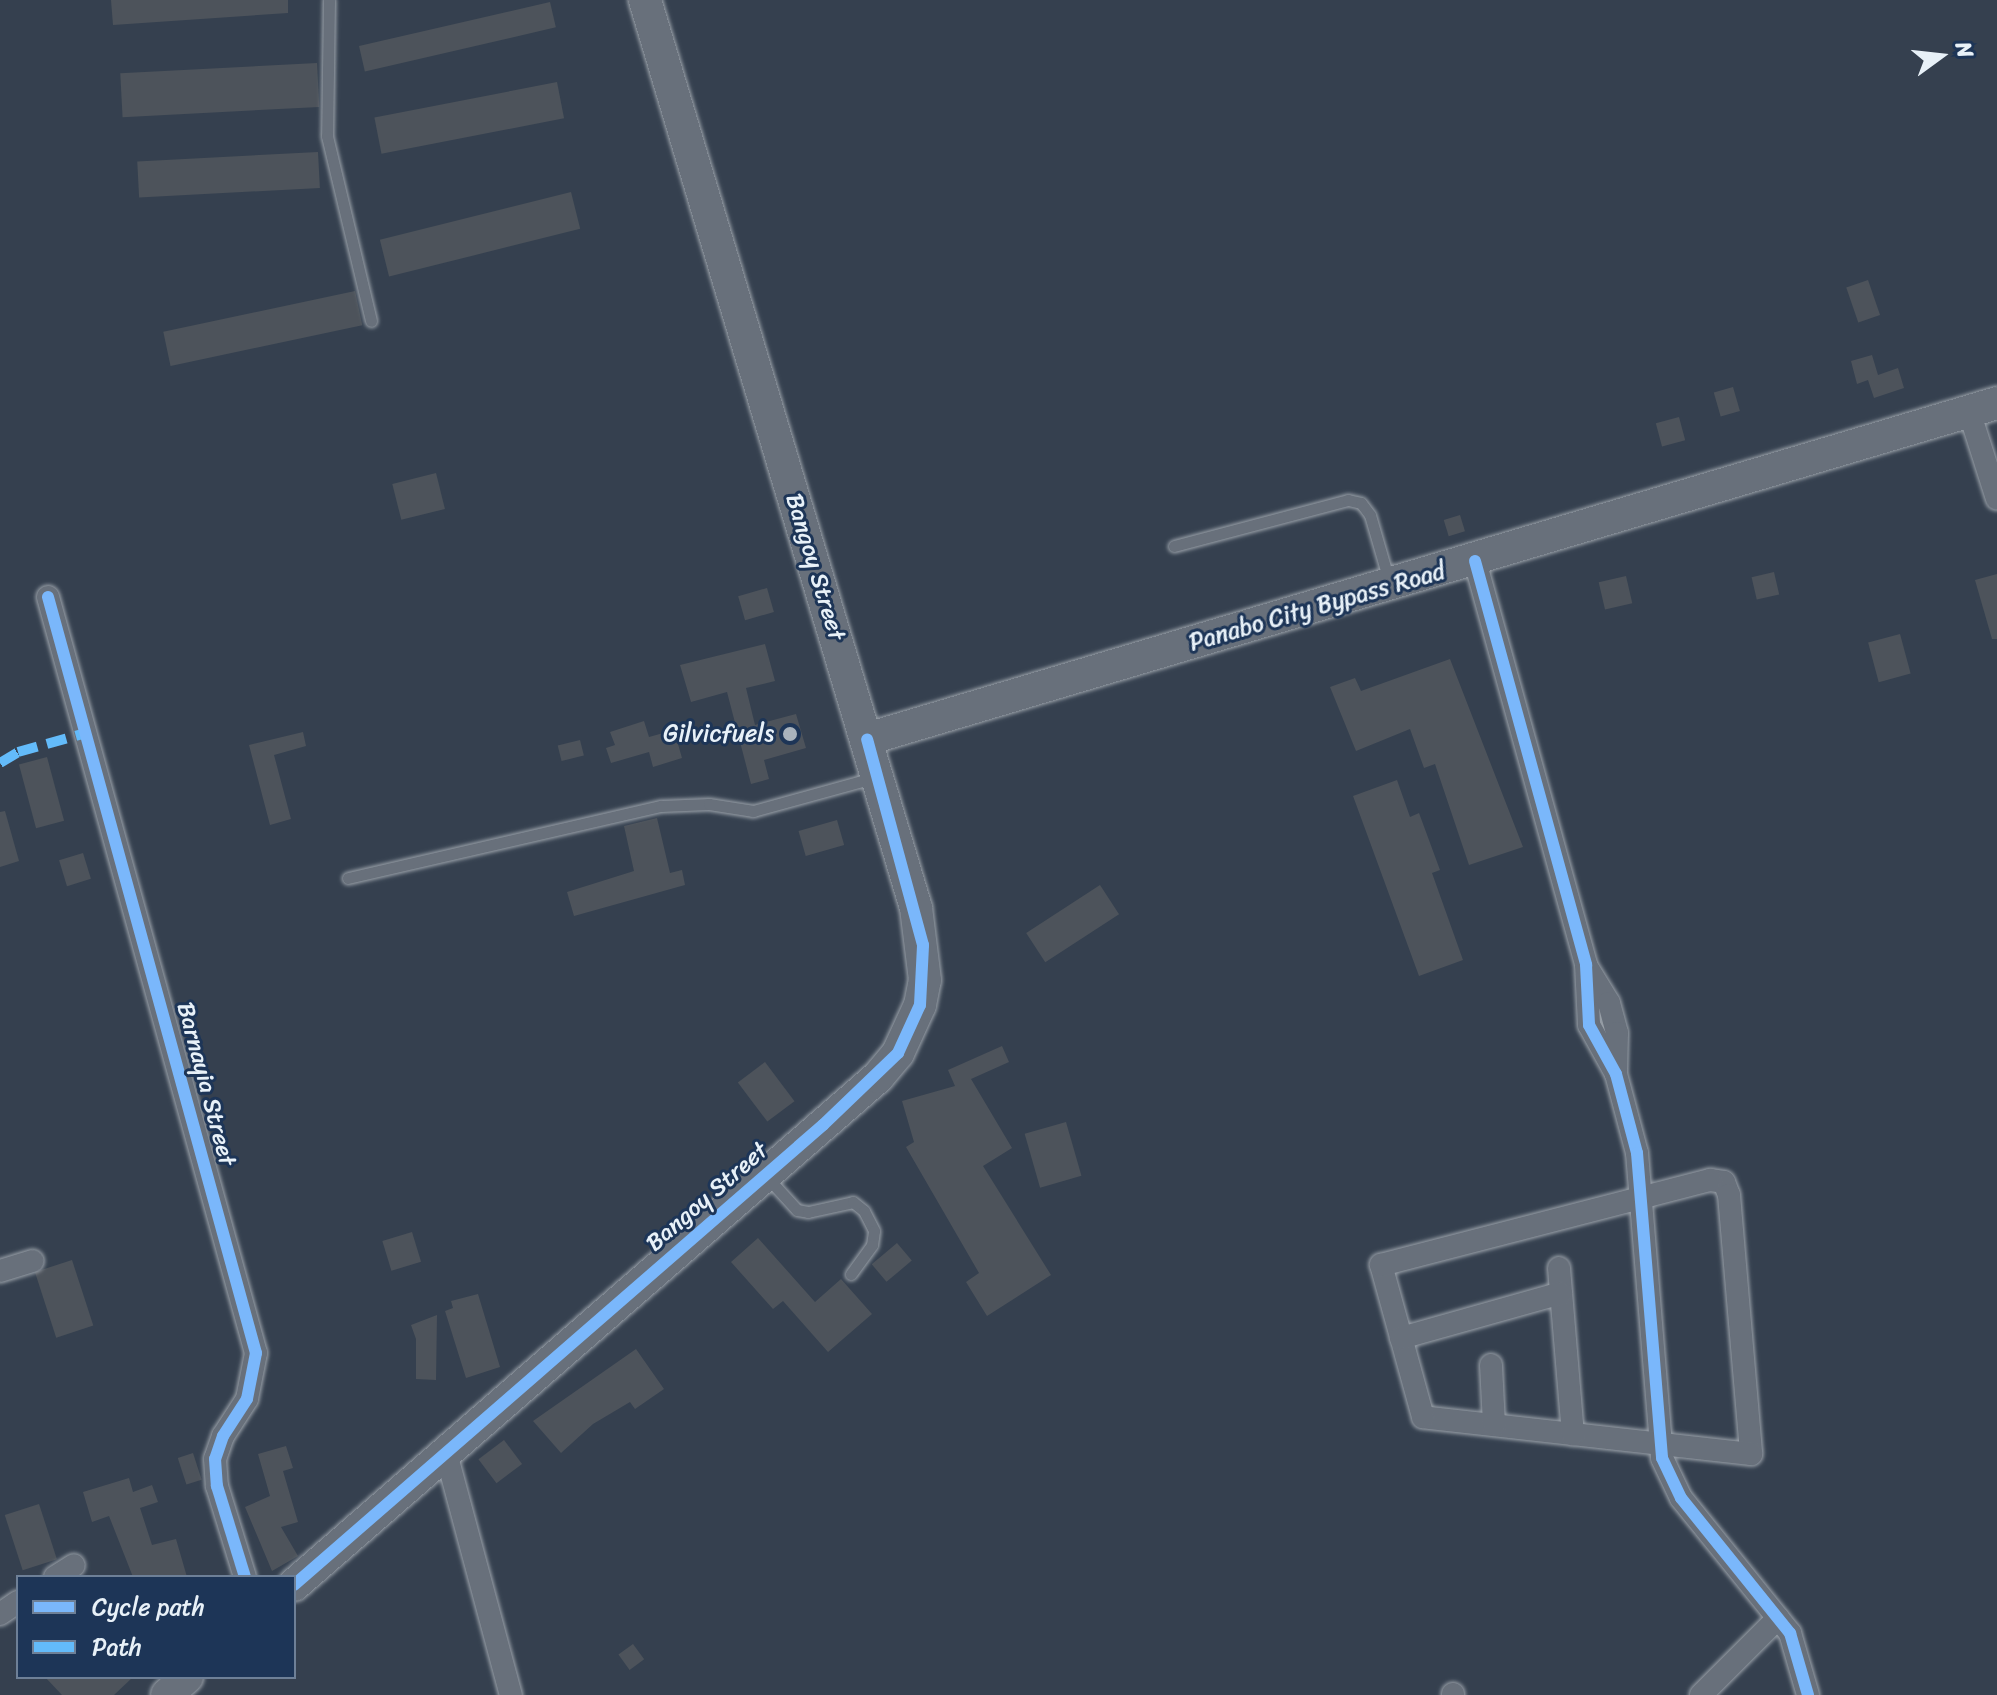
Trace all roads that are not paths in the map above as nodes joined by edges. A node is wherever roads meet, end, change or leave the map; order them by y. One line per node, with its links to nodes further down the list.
1 (329, 0): 3 (lane)
2 (645, 0): 10 (main road, Bangoy Street)
3 (371, 321)
4 (1983, 407): 5 (street); 7 (main road, Panabo City Bypass Road)
5 (1997, 499)
6 (1174, 546): 8 (lane)
7 (1475, 561): 8 (main road, Panabo City Bypass Road); 14 (street)
8 (1390, 586): 10 (main road, Panabo City Bypass Road)
9 (48, 597): 26 (street, Barnayia Street)
10 (867, 739): 11 (main road, Bangoy Street)
11 (877, 777): 12 (lane); 13 (main road, Bangoy Street)
12 (348, 878)
13 (765, 1176): 18 (lane); 25 (main road, Bangoy Street)
14 (1641, 1196): 20 (street); 24 (street); 24 (street)
15 (33, 1261): 17 (street)
16 (1559, 1268): 19 (street)
17 (0, 1271)
18 (851, 1274)
19 (1561, 1293): 20 (street); 23 (street)
20 (1401, 1338): 22 (street)
21 (1491, 1365): 22 (street)
22 (1494, 1425): 23 (street)
23 (1573, 1434): 24 (street)
24 (1658, 1443): 28 (street)
25 (446, 1453): 27 (main road, Bangoy Street); 32 (street)
26 (244, 1575)
27 (296, 1583)
28 (1778, 1618): 30 (street); 33 (street)
29 (185, 1679): 31 (main road)
30 (1802, 1691)
31 (167, 1695)
32 (511, 1695)
33 (1701, 1695)

